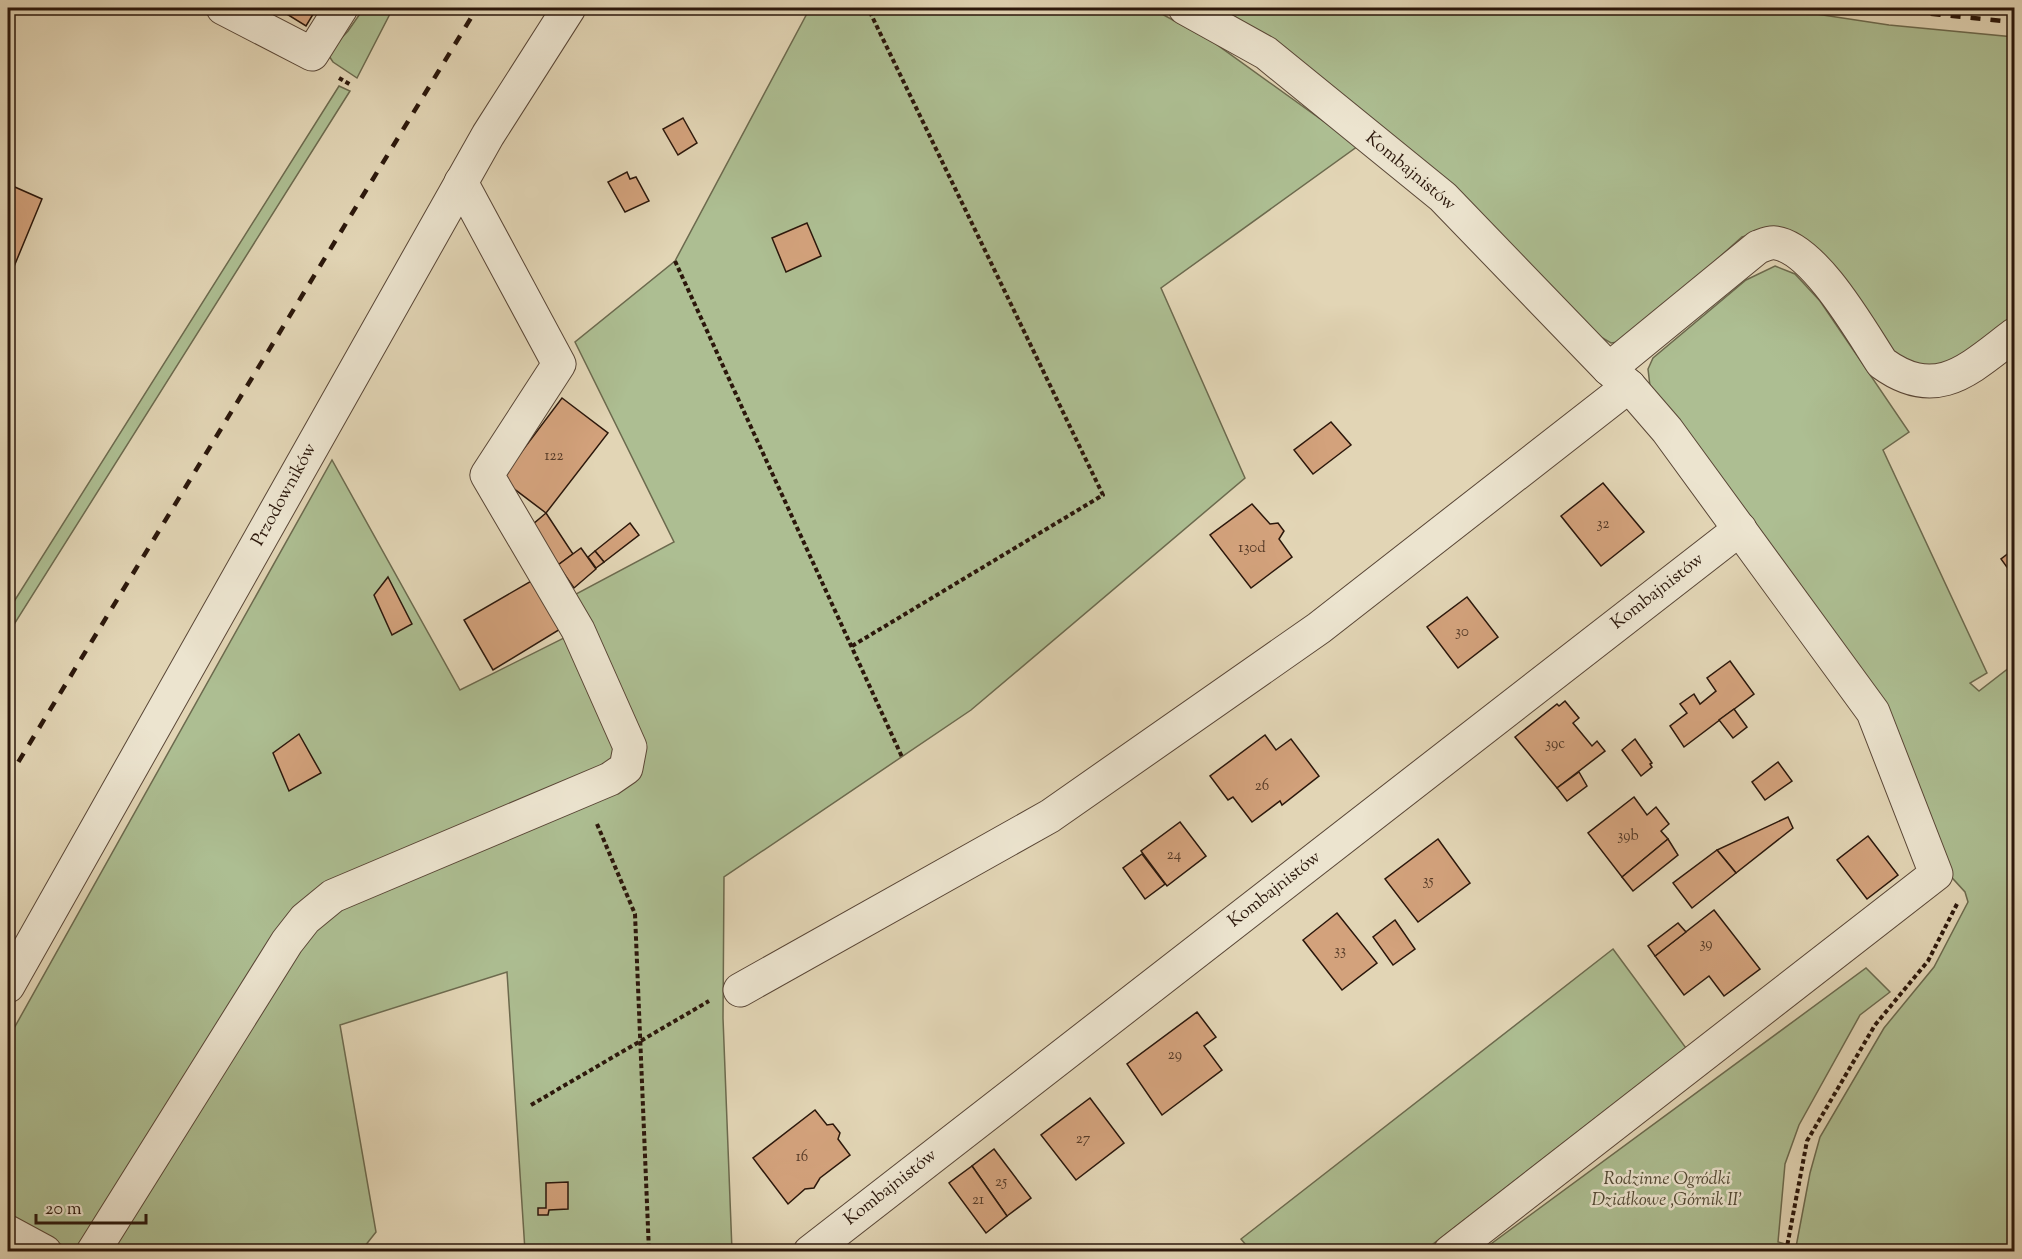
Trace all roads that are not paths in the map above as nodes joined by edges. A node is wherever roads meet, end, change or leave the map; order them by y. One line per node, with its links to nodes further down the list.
1 (223, 8): 2 (street)
2 (341, 8)
3 (569, 8): 5 (street, Przodowników)
4 (1185, 8): 7 (street, Kombajnistów)
5 (461, 182): 9 (street, Przodowników); 13 (street)
6 (2014, 335): 7 (street)
7 (1619, 378): 8 (street, Kombajnistów); 10 (street)
8 (1740, 529): 14 (street, Kombajnistów); 15 (street, Kombajnistów)
9 (8, 986)
10 (740, 990)
11 (8, 1232): 12 (street)
12 (45, 1251)
13 (93, 1251)
14 (810, 1251)
15 (1450, 1251)

